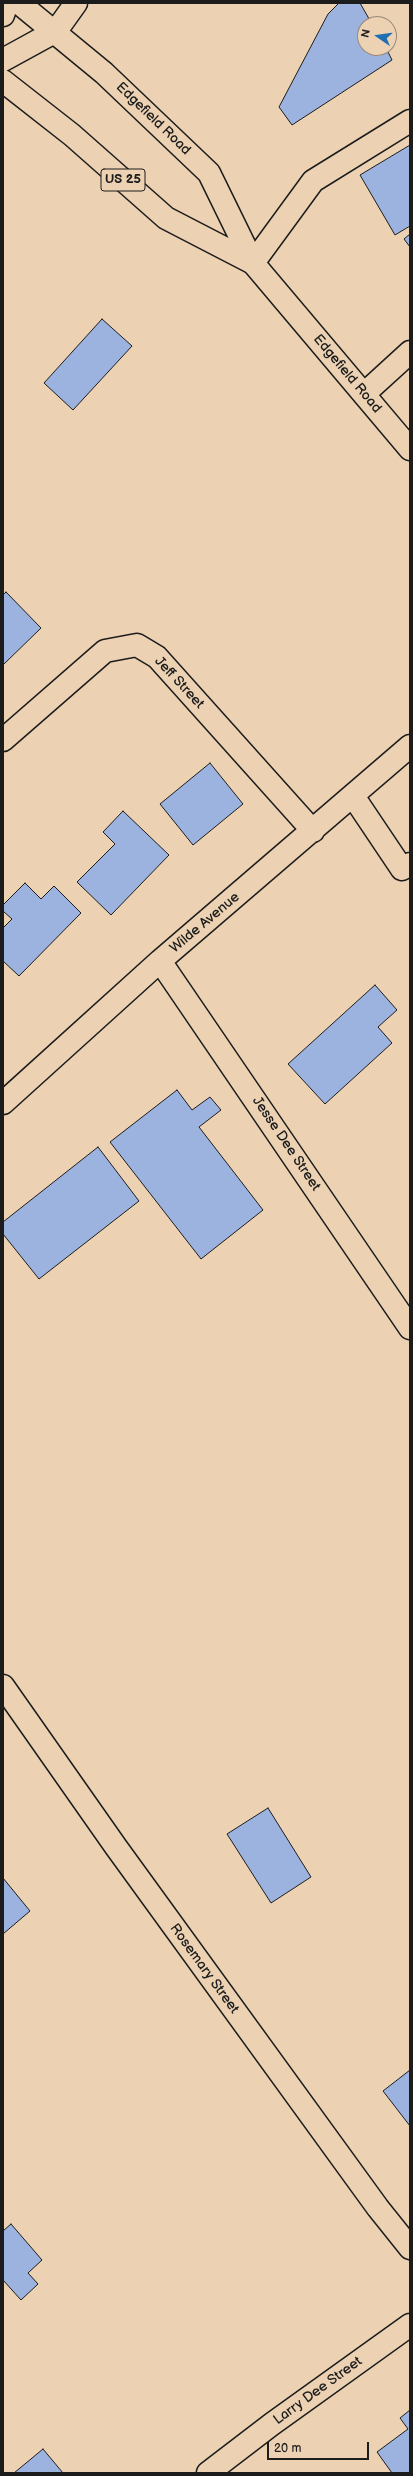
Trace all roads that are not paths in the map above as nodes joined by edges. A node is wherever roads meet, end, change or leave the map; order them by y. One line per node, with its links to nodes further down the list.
1 (7, 3): 4 (street)
2 (19, 3): 5 (street, Edgefield Road / US 25)
3 (76, 3): 5 (street)
4 (3, 15)
5 (56, 31): 6 (street); 9 (street, Edgefield Road / US 25)
6 (3, 60)
7 (3, 81): 9 (street, Edgefield Road / US 25)
8 (410, 121): 9 (street)
9 (253, 263): 11 (street, Edgefield Road / US 25)
10 (410, 352): 11 (street)
11 (364, 394): 12 (street, Edgefield Road / US 25)
12 (410, 449)
13 (3, 740): 16 (street, Jeff Street)
14 (410, 746): 15 (street, Wilde Avenue)
15 (353, 796): 16 (street, Wilde Avenue); 17 (street)
16 (313, 831): 18 (street, Wilde Avenue)
17 (410, 864)
18 (160, 961): 19 (street, Wilde Avenue); 20 (street, Jesse Dee Street)
19 (3, 1103)
20 (410, 1328)
21 (3, 1686): 22 (street, Rosemary Street)
22 (410, 2248)
23 (410, 2325): 24 (street, Larry Dee Street)
24 (208, 2473)

